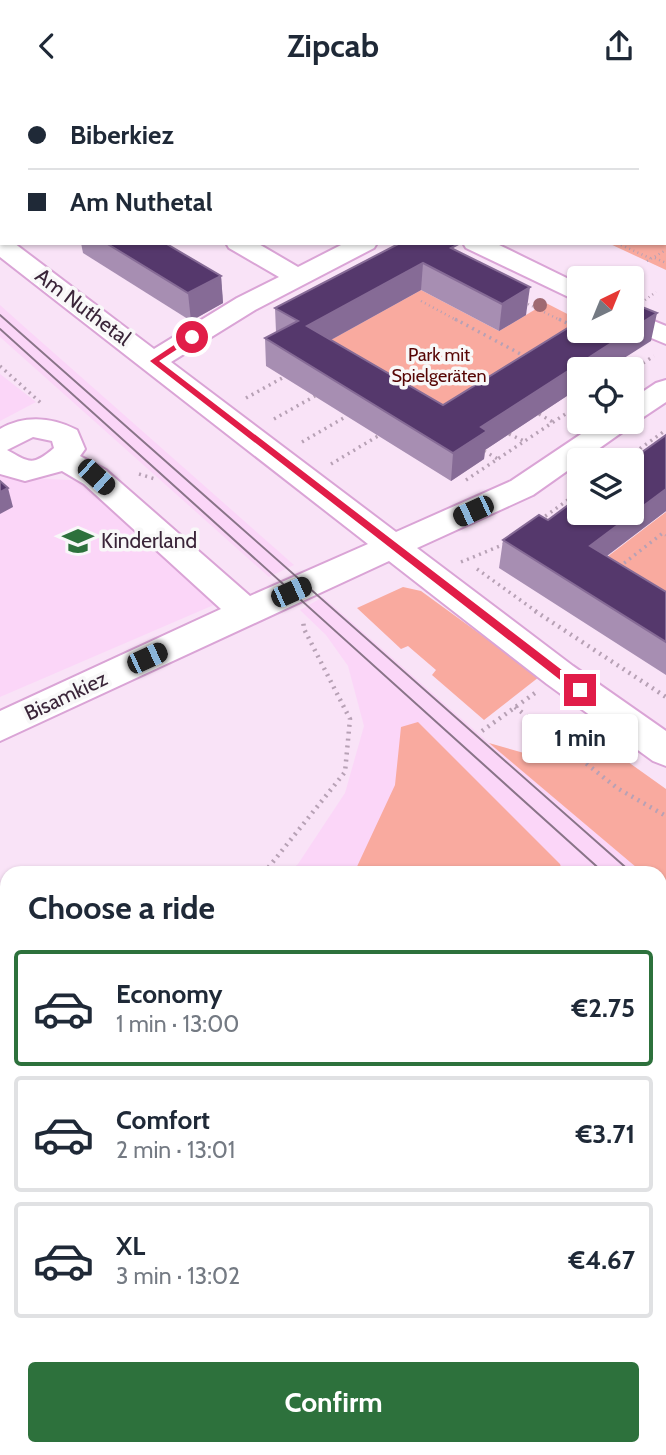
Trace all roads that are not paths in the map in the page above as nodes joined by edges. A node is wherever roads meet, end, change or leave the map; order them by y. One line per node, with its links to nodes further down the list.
1 (0, 245): 9 (street, Am Nuthetal)
2 (241, 245): 5 (street)
3 (361, 245): 5 (street)
4 (479, 245): 6 (street)
5 (299, 278): 9 (street)
6 (567, 288)
7 (644, 318): 8 (street)
8 (662, 344)
9 (154, 361): 16 (street, Am Nuthetal)
10 (666, 389): 11 (street)
11 (644, 404)
12 (601, 434): 16 (street, Bisamkiez)
13 (0, 443): 15 (street)
14 (0, 458): 15 (street)
15 (63, 459): 17 (street)
16 (408, 541): 17 (street, Bisamkiez); 19 (street, Am Nuthetal)
17 (246, 612): 18 (street, Bisamkiez)
18 (0, 727)
19 (666, 751)

